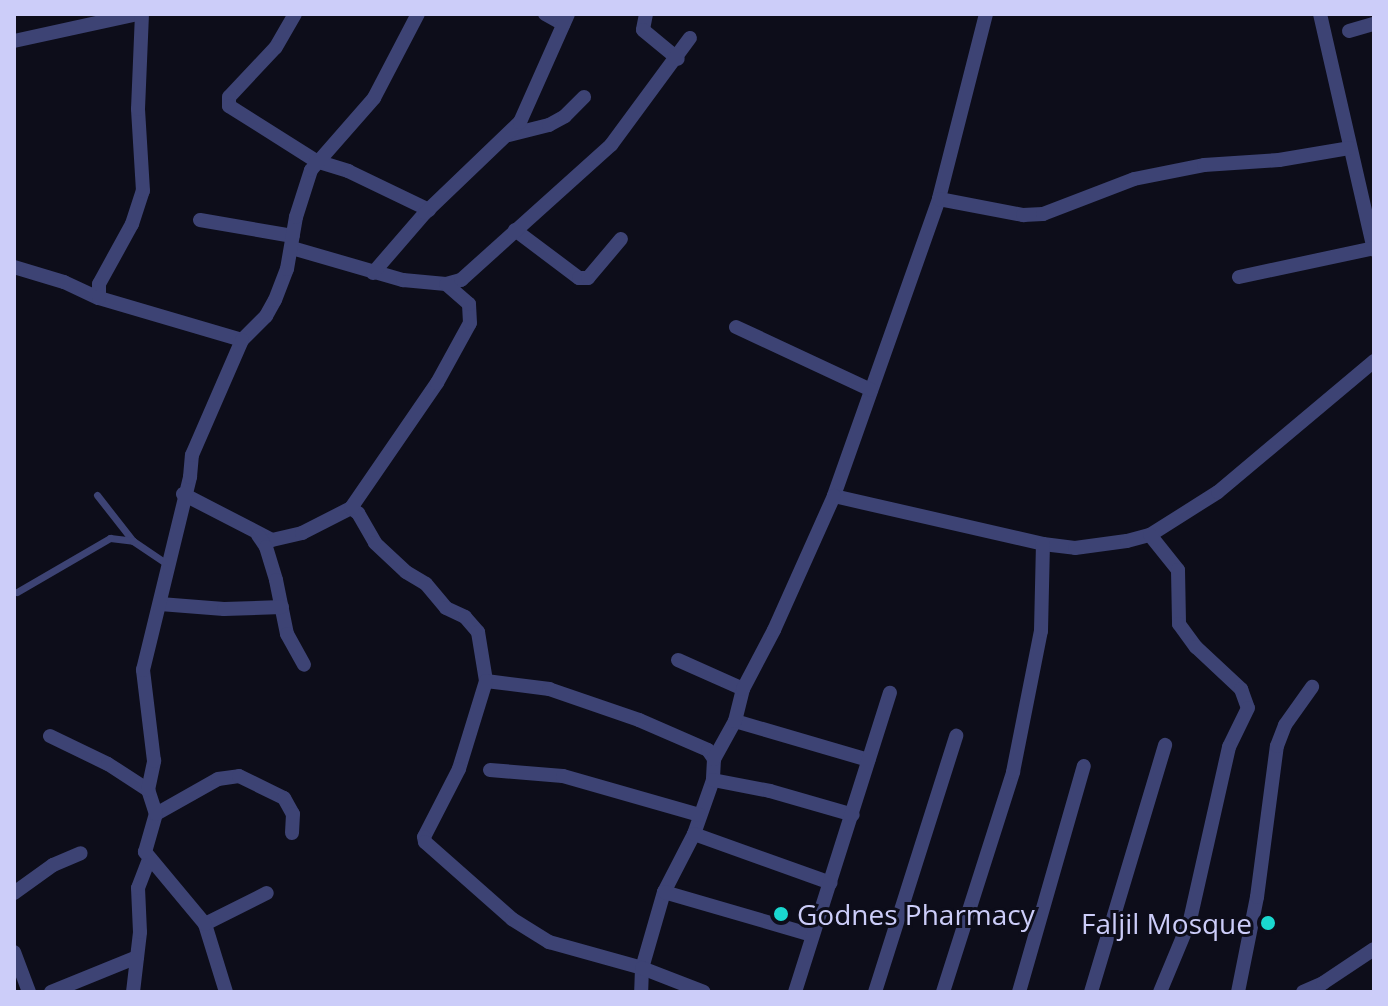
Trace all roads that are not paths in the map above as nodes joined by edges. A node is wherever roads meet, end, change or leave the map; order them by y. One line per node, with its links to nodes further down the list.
1 (140, 14): 12 (street); 29 (street)
2 (295, 14): 17 (street)
3 (418, 14): 17 (street)
4 (545, 14): 8 (street)
5 (646, 14): 13 (street)
6 (986, 14): 18 (street)
7 (1320, 14): 16 (street)
8 (565, 19): 15 (street)
9 (1374, 24): 10 (street)
10 (1349, 31)
11 (690, 38): 13 (street)
12 (14, 41)
13 (678, 59): 21 (street)
14 (584, 97): 15 (street)
15 (508, 135): 19 (street)
16 (1349, 148): 18 (street); 24 (street)
17 (316, 161): 19 (street); 23 (street)
18 (939, 199): 33 (street)
19 (429, 210): 26 (street)
20 (200, 220): 23 (street)
21 (515, 230): 22 (street); 28 (street)
22 (621, 239)
23 (293, 242): 26 (street); 31 (street)
24 (1374, 249): 27 (street)
25 (14, 267): 29 (street)
26 (373, 273): 28 (street)
27 (1239, 277)
28 (446, 284): 37 (street)
29 (99, 298): 31 (street)
30 (736, 327): 33 (street)
31 (242, 340): 34 (street)
32 (1374, 361): 39 (street)
33 (871, 390): 36 (street)
34 (183, 494): 38 (street); 42 (street)
35 (97, 495): 40 (lane)
36 (834, 496): 41 (street); 50 (street)
37 (351, 508): 38 (street); 48 (street)
38 (258, 535): 45 (street)
39 (1150, 535): 41 (street); 90 (street)
40 (133, 541): 42 (lane); 43 (lane)
41 (1043, 544): 87 (street)
42 (166, 563): 44 (street)
43 (17, 592)
44 (160, 604): 45 (street); 61 (street)
45 (282, 607): 47 (street)
46 (678, 660): 50 (street)
47 (304, 665)
48 (486, 681): 56 (street); 78 (street)
49 (1312, 687): 91 (street)
50 (743, 689): 52 (street)
51 (890, 693): 57 (street)
52 (735, 721): 56 (street); 57 (street)
53 (50, 736): 61 (street)
54 (956, 736): 86 (street)
55 (1165, 745): 89 (street)
56 (714, 759): 60 (street)
57 (868, 760): 64 (street)
58 (1084, 766): 88 (street)
59 (490, 770): 63 (street)
60 (713, 780): 63 (street); 64 (street)
61 (148, 790): 62 (street)
62 (156, 814): 65 (street); 68 (street)
63 (700, 815): 66 (street)
64 (853, 815): 69 (street)
65 (292, 833)
66 (694, 834): 69 (street); 70 (street)
67 (81, 853): 71 (street)
68 (149, 860): 73 (street); 77 (street)
69 (831, 883): 74 (street)
70 (664, 892): 74 (street); 78 (street)
71 (14, 893)
72 (267, 893): 73 (street)
73 (205, 924): 82 (street)
74 (812, 935): 85 (street)
75 (1374, 949): 92 (street)
76 (14, 952): 79 (street)
77 (137, 957): 80 (street); 81 (street)
78 (642, 968): 83 (street); 84 (street)
79 (29, 992)
80 (51, 992)
81 (133, 992)
82 (226, 992)
83 (641, 992)
84 (704, 992)
85 (795, 992)
86 (875, 992)
87 (943, 992)
88 (1019, 992)
89 (1091, 992)
90 (1160, 992)
91 (1238, 992)
92 (1303, 992)

